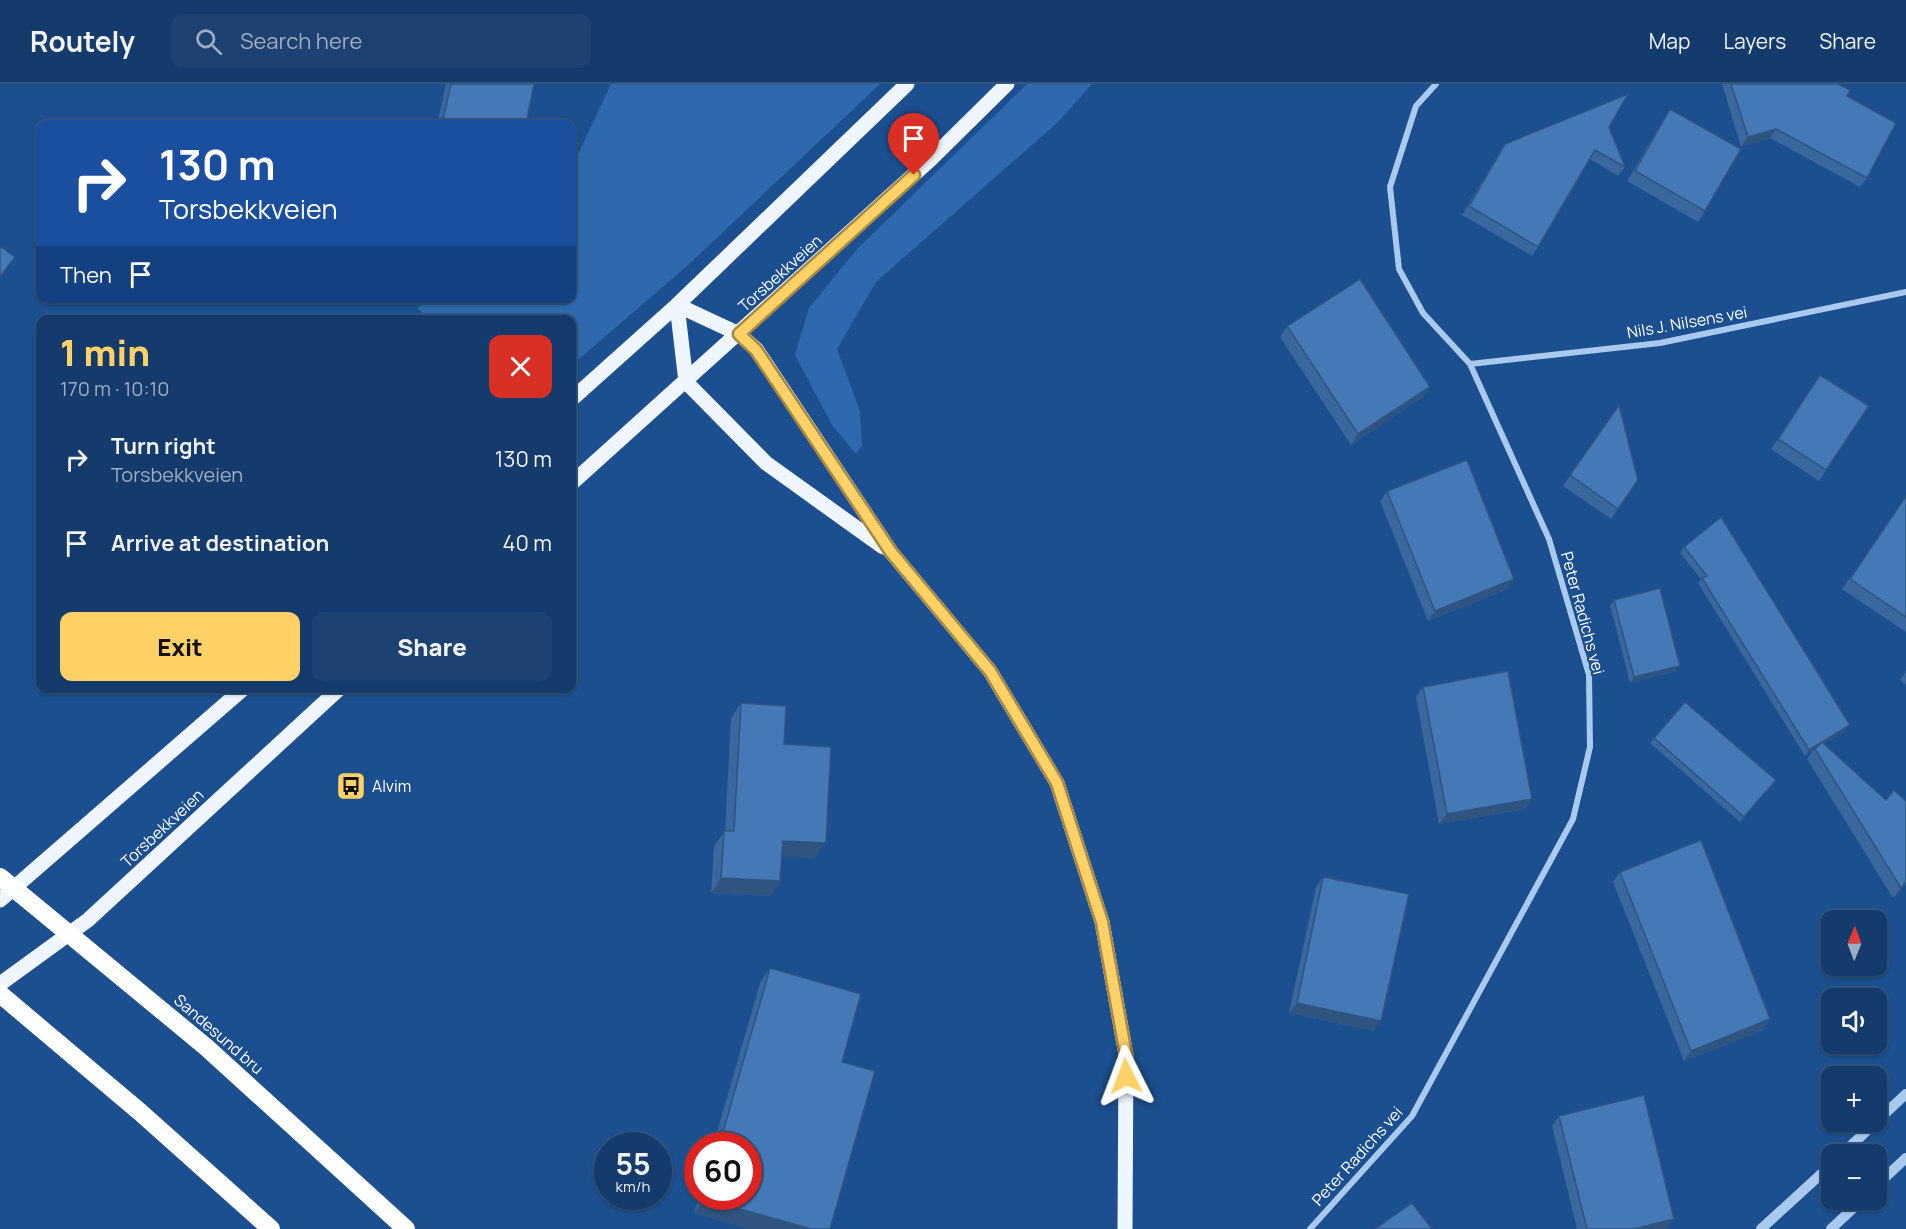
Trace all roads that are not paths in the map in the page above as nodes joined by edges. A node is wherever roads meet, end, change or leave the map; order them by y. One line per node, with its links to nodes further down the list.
1 (907, 84): 5 (main road)
2 (1007, 84): 6 (main road, Torsbekkveien)
3 (1436, 84): 7 (street, Peter Radichs vei)
4 (1906, 292): 7 (street, Nils J. Nilsens vei)
5 (678, 305): 6 (main road); 8 (main road); 9 (main road)
6 (739, 334): 8 (main road, Torsbekkveien); 11 (main road)
7 (1470, 364): 29 (street, Peter Radichs vei)
8 (686, 382): 10 (main road, Torsbekkveien); 11 (main road)
9 (576, 395)
10 (576, 479)
11 (891, 552): 28 (main road)
12 (238, 693): 15 (main road)
13 (335, 693): 16 (main road, Torsbekkveien)
14 (0, 877): 27 (highway, Sandesund bru, bridge)
15 (0, 900)
16 (0, 984)
17 (0, 994): 26 (highway)
18 (1906, 1094): 19 (street)
19 (1887, 1112)
20 (1865, 1132): 21 (street)
21 (1853, 1144)
22 (1906, 1158): 24 (street)
23 (1821, 1174): 30 (street)
24 (1887, 1176)
25 (1851, 1210): 31 (street)
26 (271, 1229)
27 (406, 1229)
28 (1125, 1229)
29 (1310, 1229)
30 (1761, 1229)
31 (1831, 1229)

